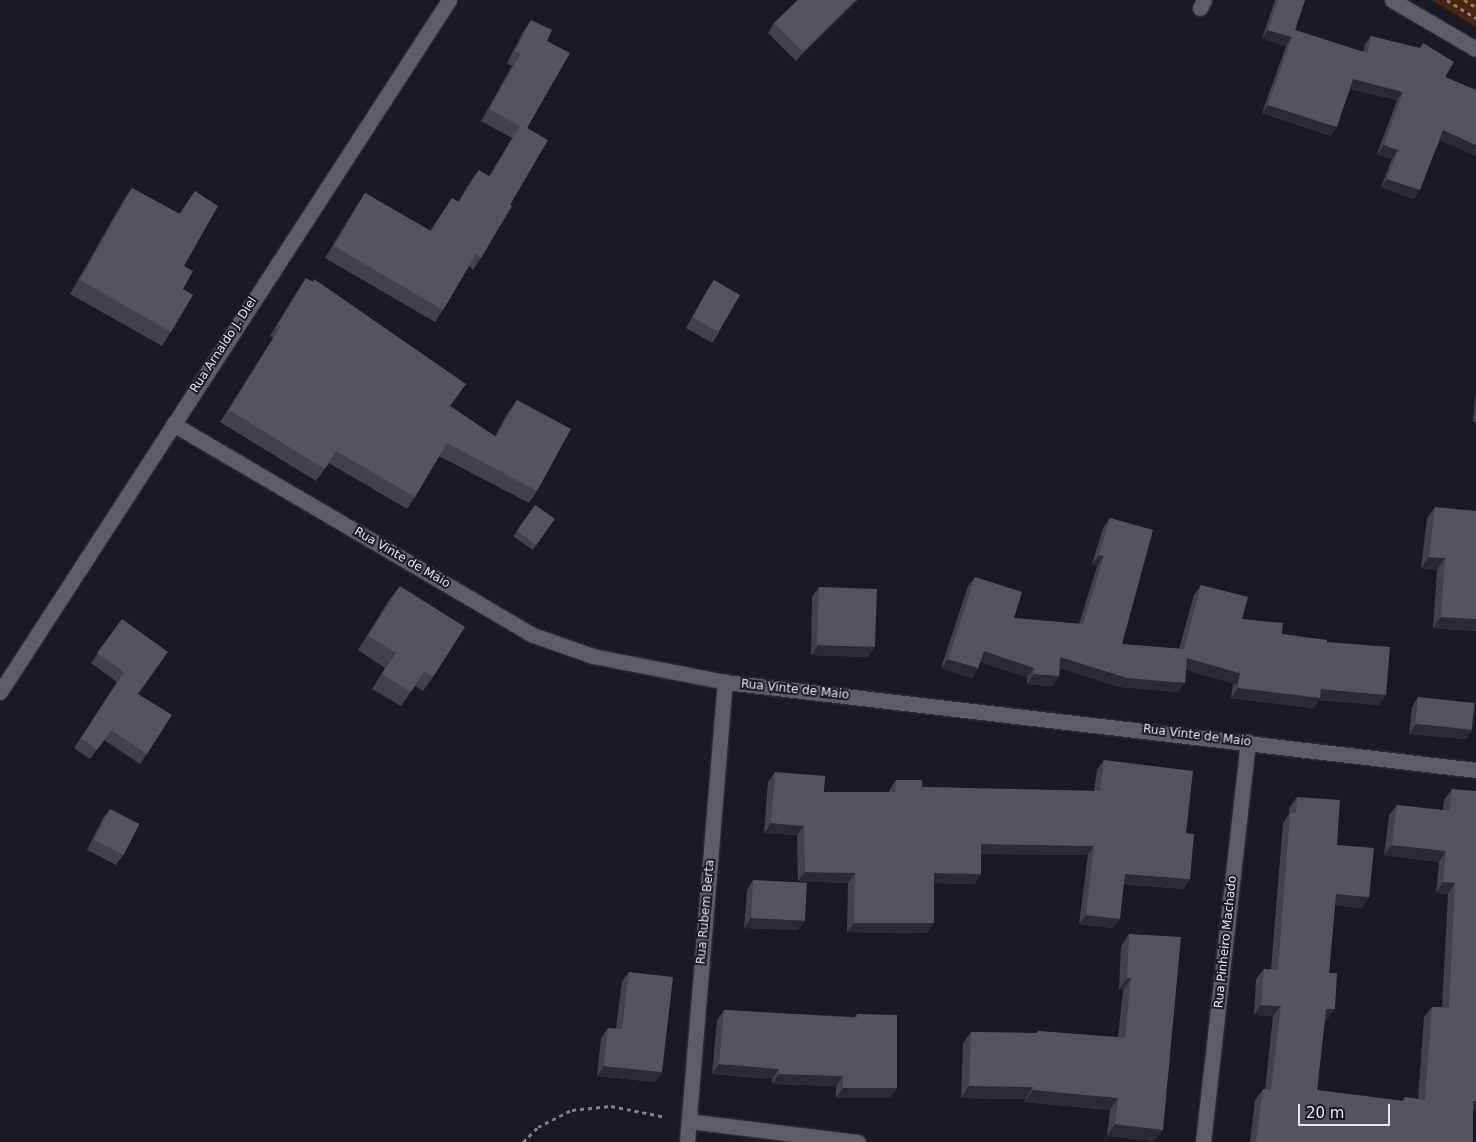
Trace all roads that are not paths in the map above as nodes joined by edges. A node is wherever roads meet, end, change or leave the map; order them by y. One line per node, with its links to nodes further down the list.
1 (449, 0): 4 (street, Rua Arnaldo J. Diel)
2 (1392, 0): 3 (street)
3 (1476, 50)
4 (173, 424): 5 (street, Rua Vinte de Maio); 6 (street, Rua Arnaldo J. Diel)
5 (725, 682): 7 (street, Rua Vinte de Maio); 9 (street, Rua Rubem Berta)
6 (0, 692)
7 (1248, 742): 8 (street, Rua Vinte de Maio); 12 (street, Rua Pinheiro Machado)
8 (1476, 770)
9 (689, 1121): 10 (street, Rua Rubem Berta); 11 (street)
10 (687, 1142)
11 (858, 1142)
12 (1203, 1142)

